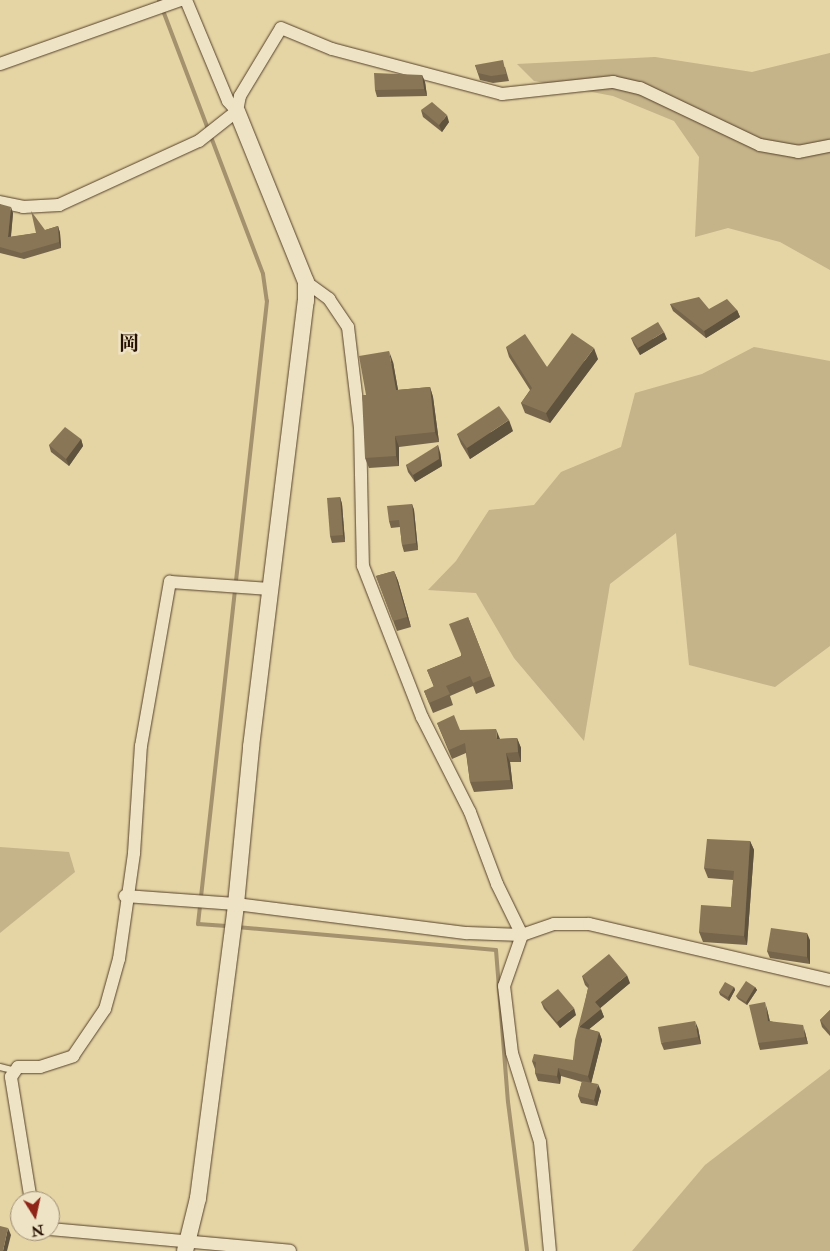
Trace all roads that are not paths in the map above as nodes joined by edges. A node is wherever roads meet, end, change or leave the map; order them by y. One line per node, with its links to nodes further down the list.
1 (181, 0): 3 (street)
2 (186, 0): 4 (street)
3 (0, 64)
4 (237, 111): 5 (street); 6 (street); 7 (street)
5 (830, 146)
6 (0, 202)
7 (306, 282): 8 (street); 11 (street)
8 (271, 589): 9 (street); 10 (street)
9 (125, 896): 10 (street); 13 (street)
10 (236, 904): 11 (street); 16 (street)
11 (522, 935): 12 (street); 18 (street)
12 (830, 980)
13 (6, 1069): 14 (street)
14 (29, 1191)
15 (60, 1230): 16 (street)
16 (186, 1245): 17 (street)
17 (290, 1251)
18 (550, 1251)

